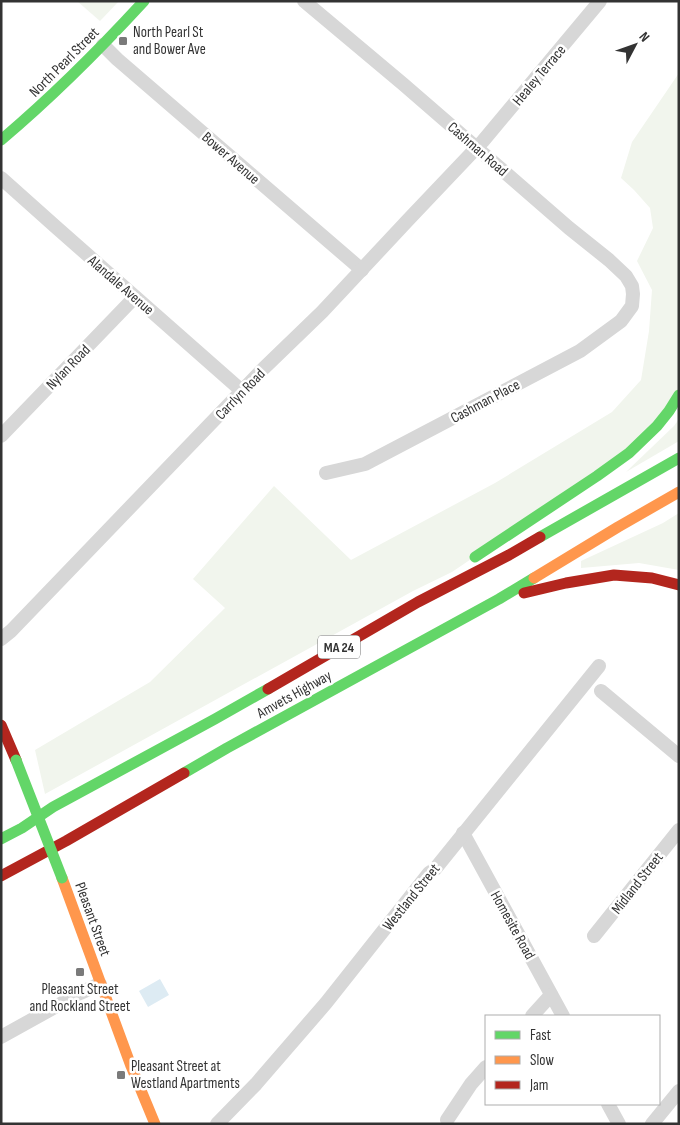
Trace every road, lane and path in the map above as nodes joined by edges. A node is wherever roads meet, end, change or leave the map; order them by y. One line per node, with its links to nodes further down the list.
1 (144, 1): 4 (main road, North Pearl Street)
2 (304, 1): 6 (street, Cashman Road)
3 (600, 1): 6 (street, Healey Terrace)
4 (103, 45): 5 (main road, North Pearl Street); 8 (street, Bower Avenue)
5 (1, 140)
6 (477, 148): 8 (street, Carrlyn Road); 10 (street, Cashman Road)
7 (1, 178): 9 (street, Alandale Avenue)
8 (362, 270): 11 (street, Carrlyn Road)
9 (135, 297): 11 (street, Alandale Avenue); 13 (street, Nylan Road)
10 (632, 307): 15 (street, Cashman Place)
11 (242, 391): 22 (street, Carrlyn Road)
12 (679, 395): 17 (main road)
13 (1, 436)
14 (679, 458): 21 (main road, Amvets Highway / MA 24)
15 (326, 473)
16 (679, 492): 20 (main road, Amvets Highway / MA 24)
17 (468, 561)
18 (452, 572): 21 (main road)
19 (679, 585): 20 (main road)
20 (499, 599): 30 (main road, Amvets Highway / MA 24)
21 (418, 602): 29 (main road, Amvets Highway / MA 24)
22 (1, 639)
23 (599, 666): 28 (street, Westland Street)
24 (601, 691): 26 (street)
25 (1, 725): 32 (main road, Pleasant Street, bridge)
26 (679, 756)
27 (679, 830): 31 (street, Midland Street)
28 (462, 833): 33 (street, Homesite Road); 42 (street, Westland Street)
29 (1, 839)
30 (1, 876)
31 (594, 936)
32 (100, 984): 36 (street); 41 (main road, Pleasant Street)
33 (551, 995): 34 (street); 35 (street, Homesite Road)
34 (533, 1015)
35 (562, 1015)
36 (1, 1037)
37 (485, 1068): 40 (street)
38 (679, 1091): 44 (street)
39 (608, 1105): 43 (street)
40 (447, 1120)
41 (155, 1124)
42 (217, 1124)
43 (618, 1124)
44 (652, 1124)

